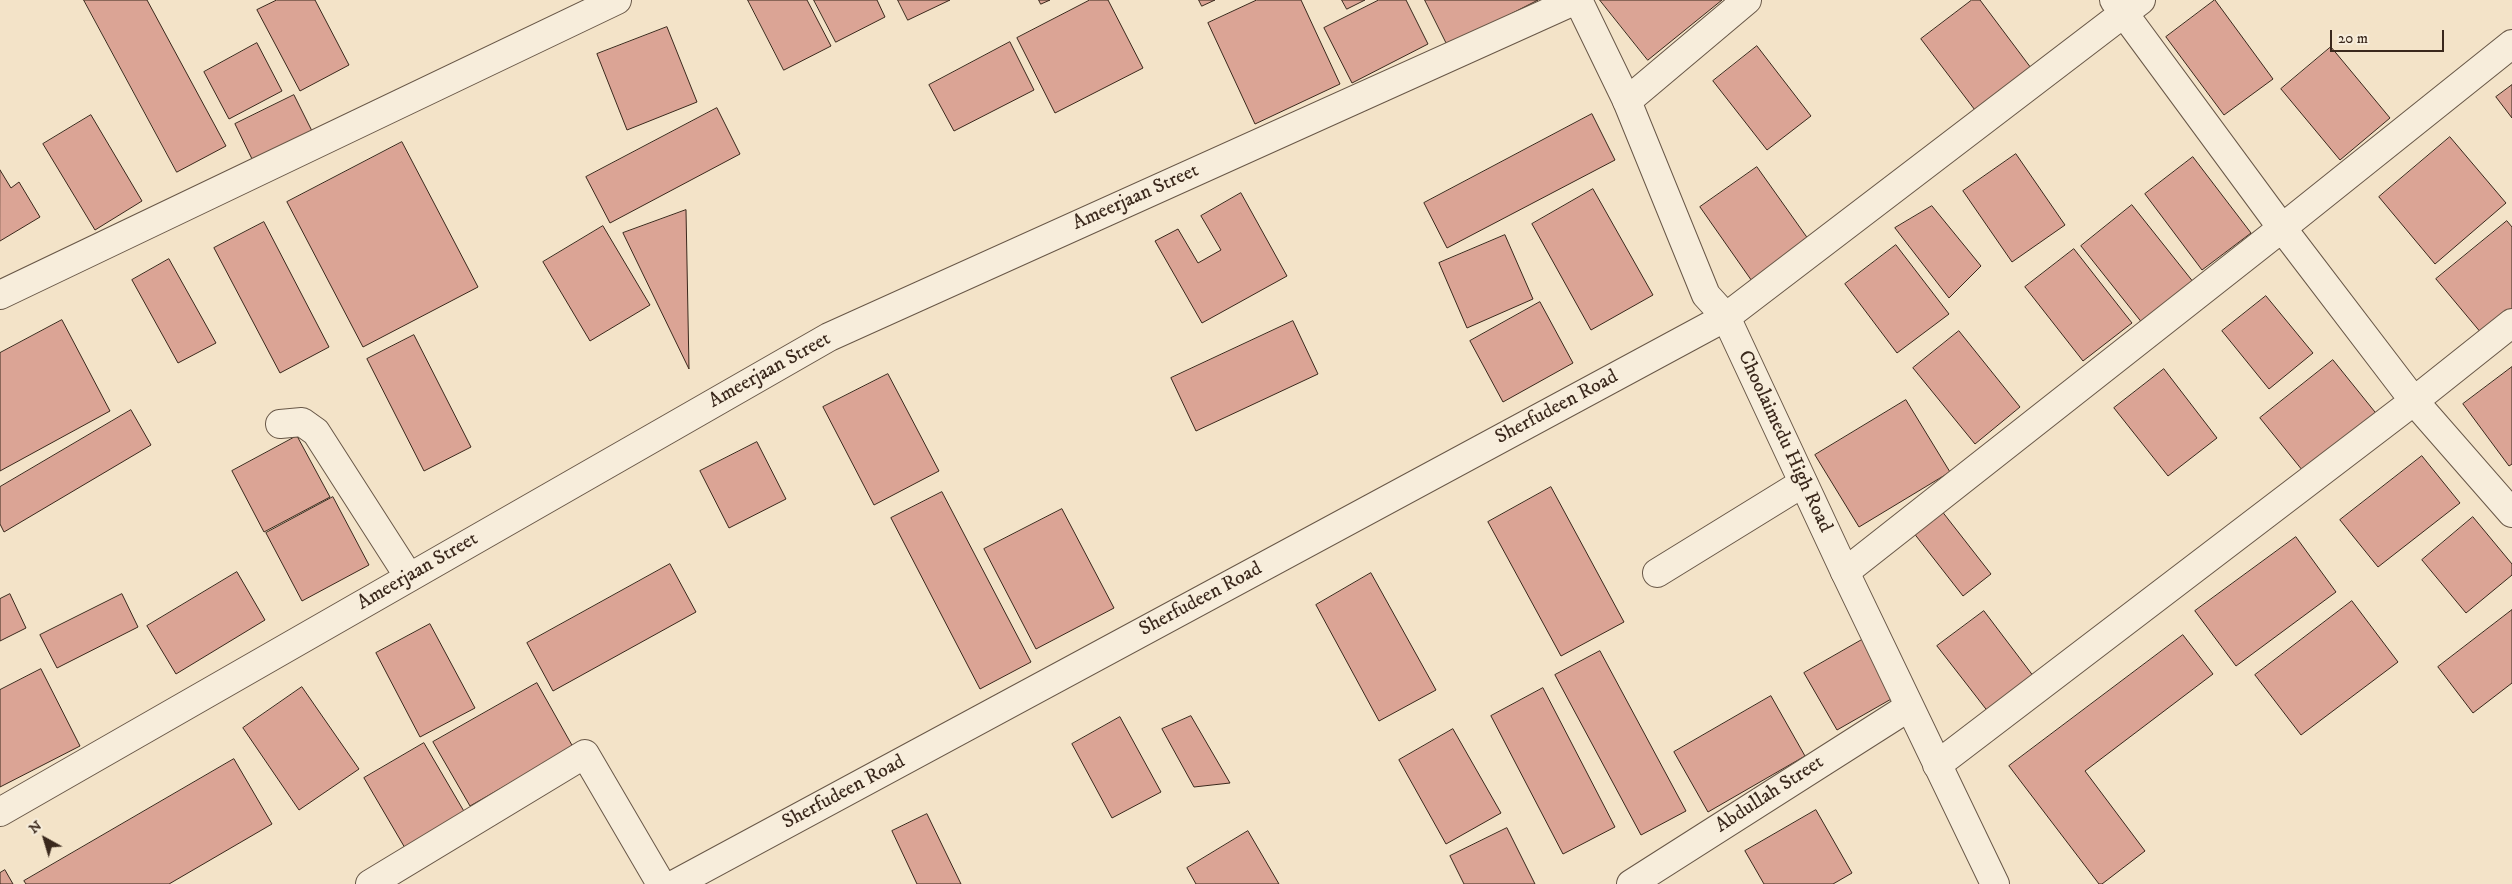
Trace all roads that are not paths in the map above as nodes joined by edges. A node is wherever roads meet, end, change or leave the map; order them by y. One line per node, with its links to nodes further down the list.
1 (616, 0): 8 (street)
2 (1577, 0): 6 (street, Choolaimedu High Road); 17 (street, Ameerjaan Street)
3 (1747, 0): 6 (street)
4 (2126, 4): 7 (street); 9 (street, Sherfudeen Road)
5 (2512, 44): 7 (street)
6 (1627, 101): 9 (street, Choolaimedu High Road)
7 (2282, 228): 11 (street); 15 (street)
8 (0, 295)
9 (1726, 317): 13 (street, Choolaimedu High Road); 23 (street, Sherfudeen Road)
10 (2512, 323): 11 (street)
11 (2414, 400): 14 (street); 19 (street)
12 (280, 424): 17 (street)
13 (1804, 483): 15 (street, Choolaimedu High Road); 16 (street)
14 (2512, 513)
15 (1844, 572): 18 (street, Choolaimedu High Road)
16 (1657, 573)
17 (409, 577): 20 (street, Ameerjaan Street)
18 (1909, 707): 19 (street, Choolaimedu High Road); 24 (street, Abdullah Street)
19 (1937, 765): 25 (street, Choolaimedu High Road)
20 (0, 812)
21 (370, 884): 22 (street)
22 (661, 884)
23 (676, 884)
24 (1631, 884)
25 (1995, 884)

